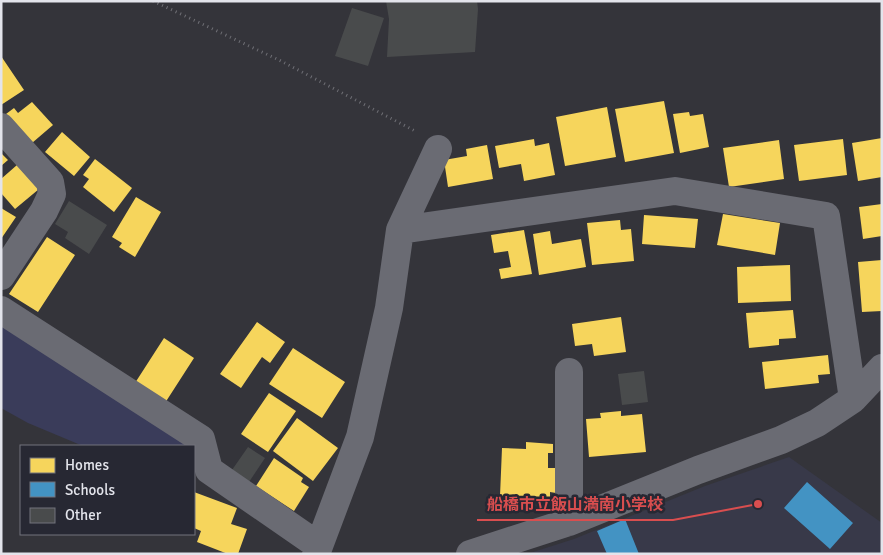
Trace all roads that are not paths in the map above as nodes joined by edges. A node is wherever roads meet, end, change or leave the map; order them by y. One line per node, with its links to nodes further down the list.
1 (1, 127): 4 (street)
2 (438, 149): 3 (street)
3 (400, 230): 8 (street); 10 (street)
4 (1, 276)
5 (1, 310): 10 (street)
6 (882, 368): 8 (street)
7 (569, 372): 9 (street)
8 (853, 399): 9 (street)
9 (569, 522): 11 (street)
10 (317, 550)
11 (470, 554)

